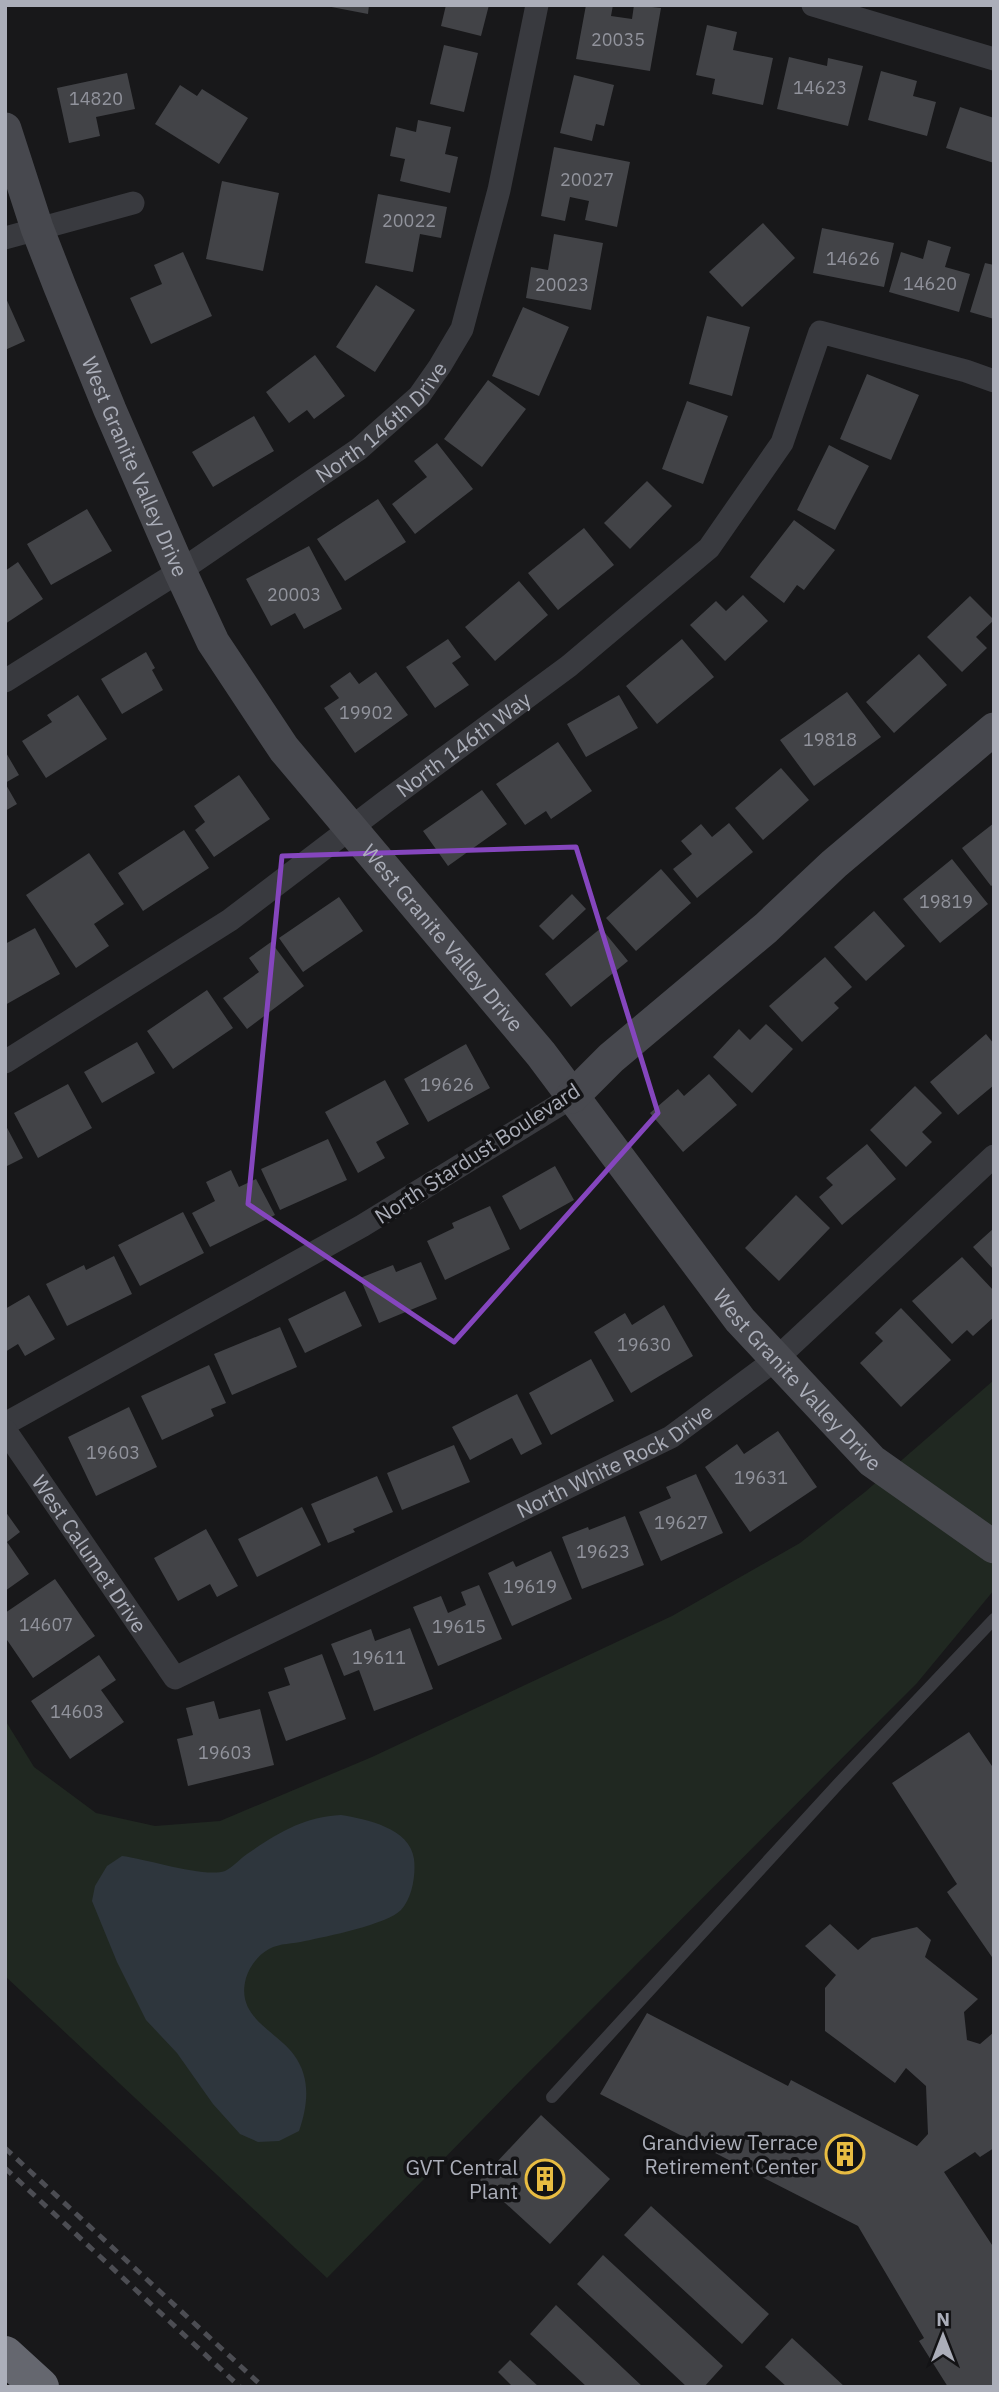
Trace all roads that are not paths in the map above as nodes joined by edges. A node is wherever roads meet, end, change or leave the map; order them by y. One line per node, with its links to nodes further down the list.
1 (537, 5): 9 (street, North 146th Drive)
2 (813, 5): 3 (street)
3 (994, 59)
4 (5, 129): 6 (street, West Granite Valley Drive)
5 (132, 203): 6 (street)
6 (37, 228): 7 (street); 9 (street, West Granite Valley Drive)
7 (5, 238)
8 (994, 381): 12 (street, North 146th Way)
9 (180, 571): 10 (street, North 146th Drive); 12 (street, West Granite Valley Drive)
10 (5, 681)
11 (994, 729): 14 (street, North Stardust Boulevard)
12 (351, 830): 13 (street, North 146th Way); 14 (street, West Granite Valley Drive)
13 (5, 1062)
14 (572, 1097): 16 (street, West Granite Valley Drive); 17 (street, North Stardust Boulevard)
15 (994, 1156): 16 (street, North White Rock Drive)
16 (775, 1360): 19 (street, West Granite Valley Drive); 21 (street, North White Rock Drive)
17 (5, 1424)
18 (5, 1430): 21 (street, West Calumet Drive)
19 (994, 1547)
20 (994, 1619): 22 (lane)
21 (175, 1678)
22 (552, 2096)
23 (5, 2355): 24 (highway)
24 (40, 2387)

